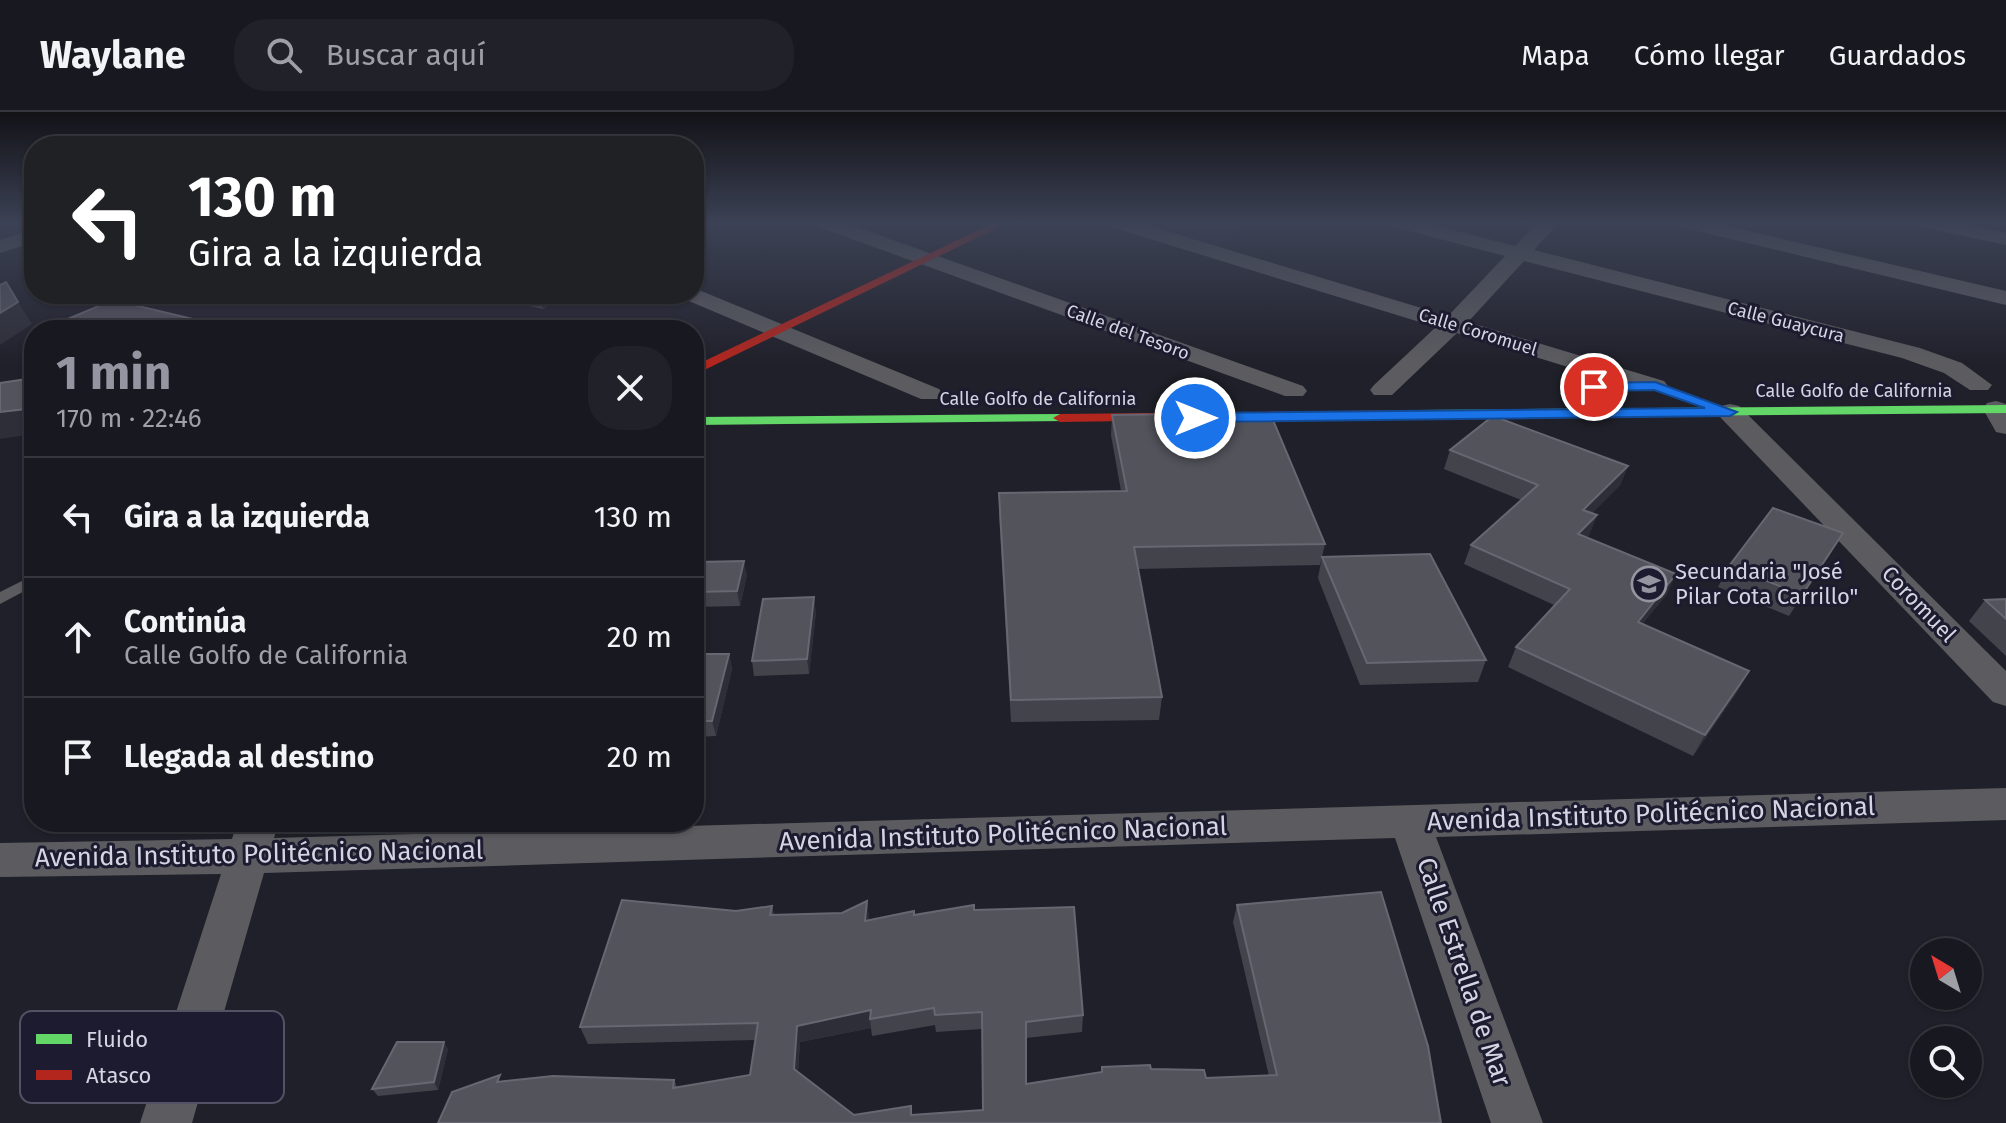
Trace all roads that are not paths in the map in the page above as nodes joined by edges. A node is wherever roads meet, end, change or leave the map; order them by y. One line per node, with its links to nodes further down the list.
1 (903, 270): 10 (street)
2 (953, 270): 17 (street, Calle del Tesoro)
3 (1274, 270): 9 (street, Calle Coromuel)
4 (1501, 270): 9 (street)
5 (1581, 270): 21 (street, Calle Guaycura)
6 (1888, 270): 7 (street)
7 (2006, 298)
8 (704, 299): 10 (street)
9 (1453, 324): 14 (street, Calle Coromuel); 15 (street)
10 (775, 331): 11 (street); 20 (street)
11 (704, 366)
12 (1949, 385): 21 (street, Calle Golfo de California)
13 (1594, 387): 14 (street)
14 (1668, 389): 22 (street)
15 (1375, 390): 16 (street)
16 (1413, 390)
17 (1302, 391): 18 (street); 23 (street)
18 (1233, 392)
19 (883, 394): 20 (street, Calle Golfo de California)
20 (938, 394)
21 (1996, 403): 22 (street, Calle Golfo de California)
22 (1730, 412): 23 (street, Calle Golfo de California); 27 (street, Coromuel)
23 (1306, 417): 24 (street, Calle Golfo de California)
24 (704, 421)
25 (24, 586): 26 (lane)
26 (0, 599)
27 (2006, 693)
28 (2006, 804): 29 (street, Avenida Instituto Politécnico Nacional)
29 (1410, 822): 30 (street, Avenida Instituto Politécnico Nacional); 35 (street, Calle Estrella de Mar)
30 (252, 839): 31 (street, Avenida Instituto Politécnico Nacional); 32 (street)
31 (0, 860)
32 (200, 1011)
33 (172, 1103): 34 (street)
34 (166, 1123)
35 (1517, 1123)

